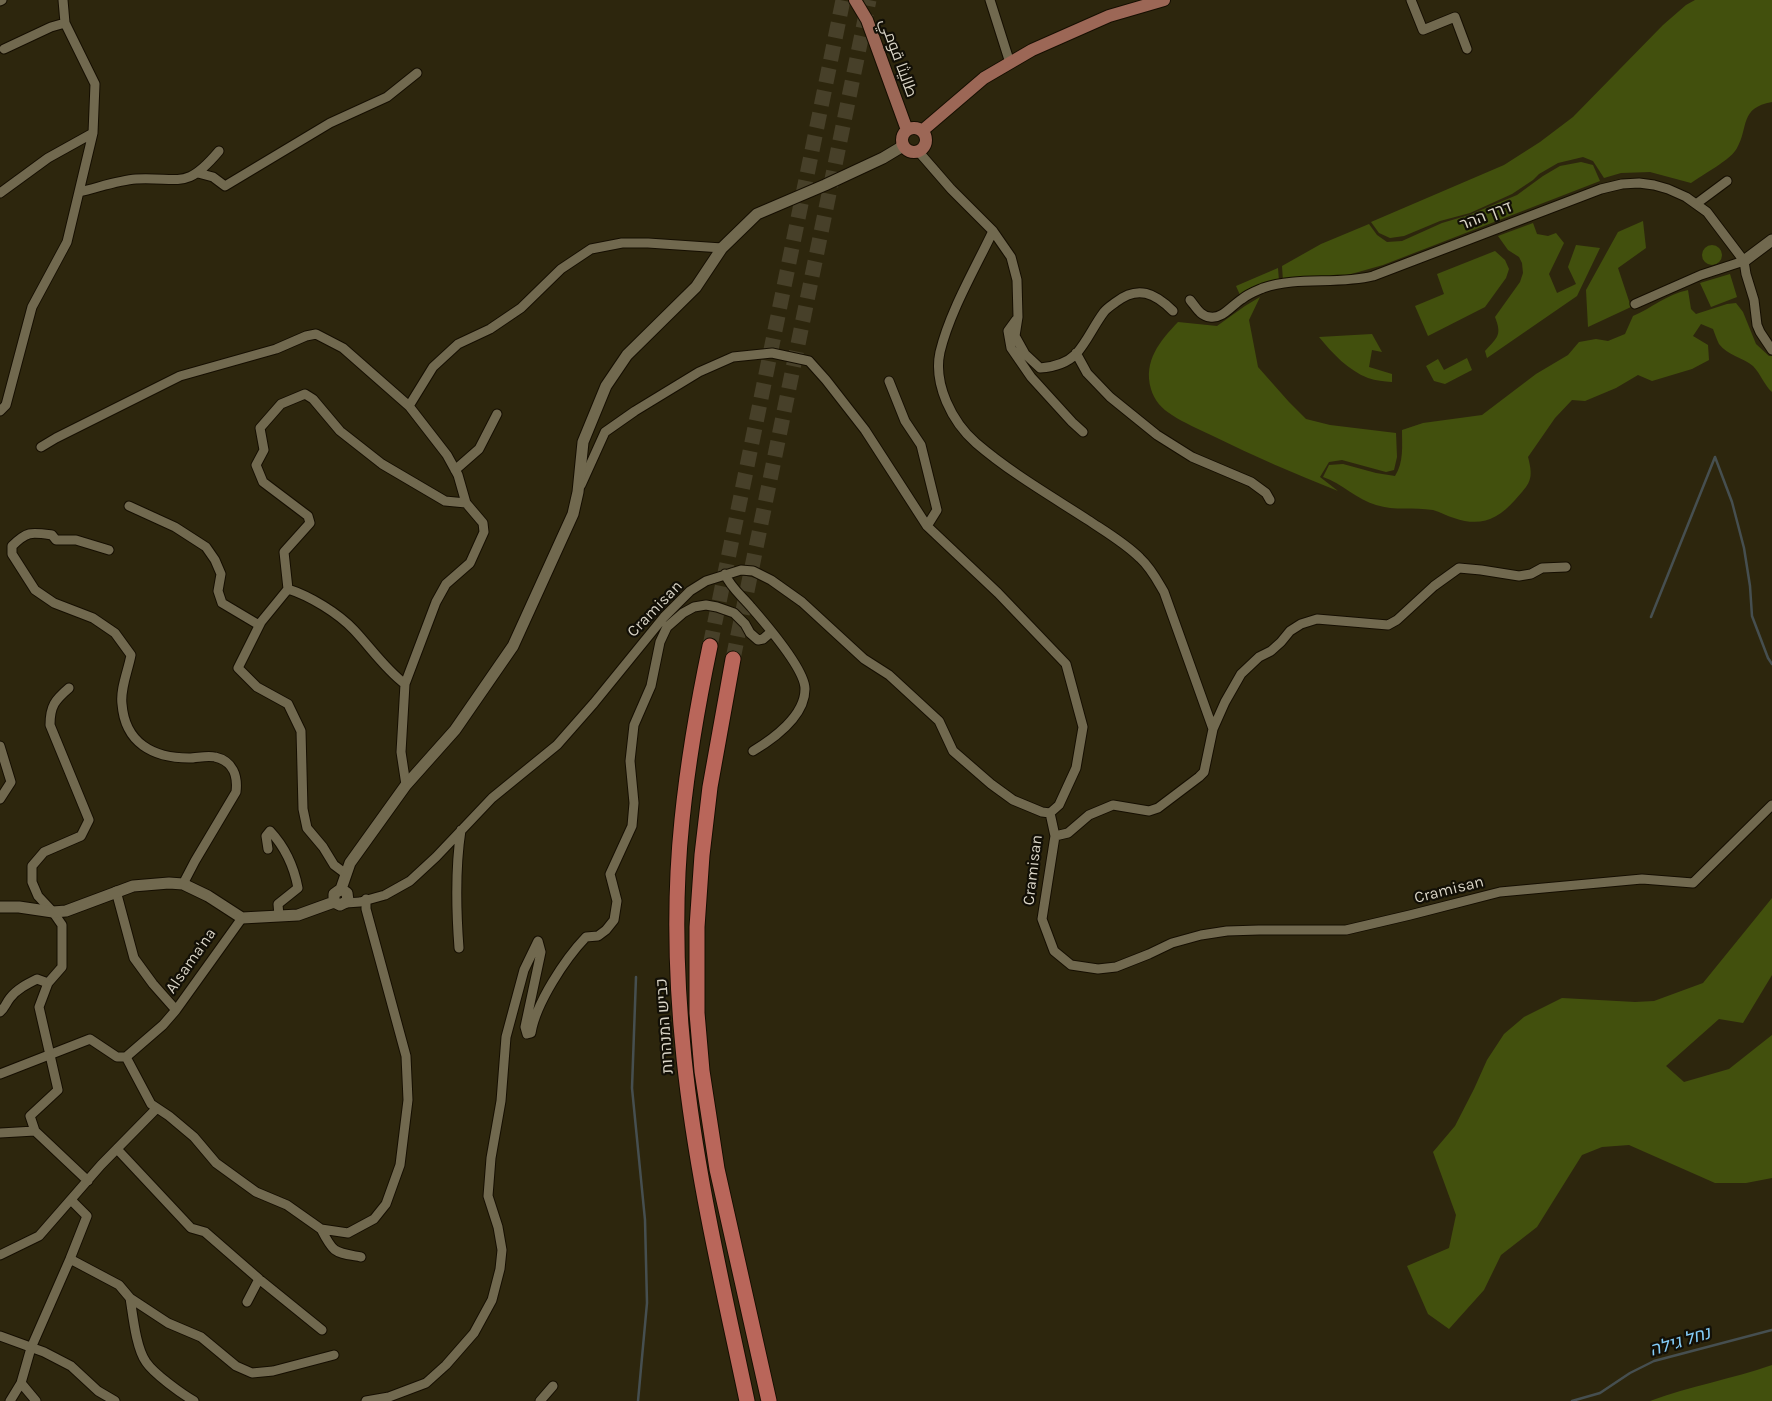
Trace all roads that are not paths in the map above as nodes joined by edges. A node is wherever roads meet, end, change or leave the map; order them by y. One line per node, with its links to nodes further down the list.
1 (63, 0): 6 (street)
2 (855, 0): 11 (main road, طاليثا قومي)
3 (990, 0): 9 (street)
4 (1164, 0): 9 (main road)
5 (1411, 0): 8 (street)
6 (65, 23): 7 (street); 13 (street)
7 (4, 49)
8 (1467, 49)
9 (1010, 63): 12 (main road)
10 (417, 73): 17 (street)
11 (907, 130): 12 (main road); 14 (main road)
12 (922, 132): 16 (main road)
13 (93, 133): 19 (street); 20 (street)
14 (903, 146): 16 (main road); 24 (street)
15 (220, 151): 17 (street)
16 (918, 151): 22 (street)
17 (198, 173): 19 (street)
18 (1727, 181): 21 (street)
19 (79, 192): 34 (street)
20 (0, 193)
21 (1696, 204): 25 (street, דרך ההר); 26 (street, דרך ההר)
22 (994, 231): 29 (street); 54 (street)
23 (1772, 240): 25 (street)
24 (722, 248): 33 (street); 39 (street)
25 (1744, 261): 27 (street); 30 (street)
26 (1190, 300)
27 (1635, 304)
28 (1173, 311): 31 (street)
29 (1018, 318): 31 (street); 36 (street)
30 (1772, 350)
31 (1076, 353): 40 (street)
32 (889, 381): 43 (street)
33 (409, 406): 37 (street); 38 (street)
34 (0, 411)
35 (497, 414): 38 (street)
36 (1083, 432)
37 (41, 447)
38 (455, 470): 41 (street)
39 (578, 492): 43 (street); 57 (street)
40 (1270, 500)
41 (466, 503): 47 (street); 52 (street)
42 (129, 506): 48 (street)
43 (927, 526): 60 (street)
44 (109, 550): 65 (street)
45 (1566, 566): 54 (street)
46 (725, 574): 49 (street); 60 (street, Cramisan); 61 (street, Cramisan)
47 (288, 589): 48 (street); 52 (street)
48 (259, 625): 64 (street)
49 (771, 632): 56 (street); 102 (street)
50 (710, 646): 104 (highway, כביש המנהרות)
51 (733, 659): 105 (highway, כביש המנהרות)
52 (405, 684): 57 (street)
53 (69, 688): 69 (street)
54 (1214, 729): 62 (street)
55 (0, 746): 58 (street)
56 (753, 751)
57 (406, 785): 64 (street)
58 (0, 799)
59 (1772, 805): 62 (street, Cramisan)
60 (1050, 813): 62 (street, Cramisan)
61 (461, 830): 67 (street, Cramisan); 72 (street)
62 (1054, 836)
63 (268, 849): 70 (street)
64 (345, 876): 67 (street); 67 (street)
65 (183, 884): 66 (street); 71 (street)
66 (116, 891): 69 (street); 74 (street, Alsama'na)
67 (348, 897): 70 (street); 85 (street)
68 (0, 907): 69 (street)
69 (53, 912): 73 (street)
70 (278, 916): 71 (street)
71 (242, 918): 74 (street, Alsama'na)
72 (459, 948)
73 (48, 983): 75 (street); 76 (street)
74 (176, 1010): 77 (street)
75 (0, 1012)
76 (50, 1056): 77 (street); 78 (street); 80 (street)
77 (126, 1057): 79 (street)
78 (0, 1074)
79 (156, 1109): 82 (street); 85 (street)
80 (35, 1131): 81 (street); 83 (street)
81 (0, 1133)
82 (117, 1149): 83 (street); 89 (street)
83 (88, 1180): 84 (street)
84 (71, 1200): 86 (street); 88 (street)
85 (321, 1229): 87 (street)
86 (0, 1255)
87 (361, 1257)
88 (70, 1259): 90 (street); 94 (street)
89 (259, 1280): 91 (street); 92 (street)
90 (130, 1298): 95 (street); 101 (street)
91 (247, 1302)
92 (322, 1330)
93 (0, 1336): 94 (street)
94 (31, 1348): 96 (street); 100 (street)
95 (334, 1354)
96 (21, 1383): 98 (street); 99 (street)
97 (553, 1386): 103 (street)
98 (10, 1401)
99 (36, 1401)
100 (115, 1401)
101 (194, 1401)
102 (366, 1401)
103 (540, 1401)
104 (747, 1401)
105 (769, 1401)

